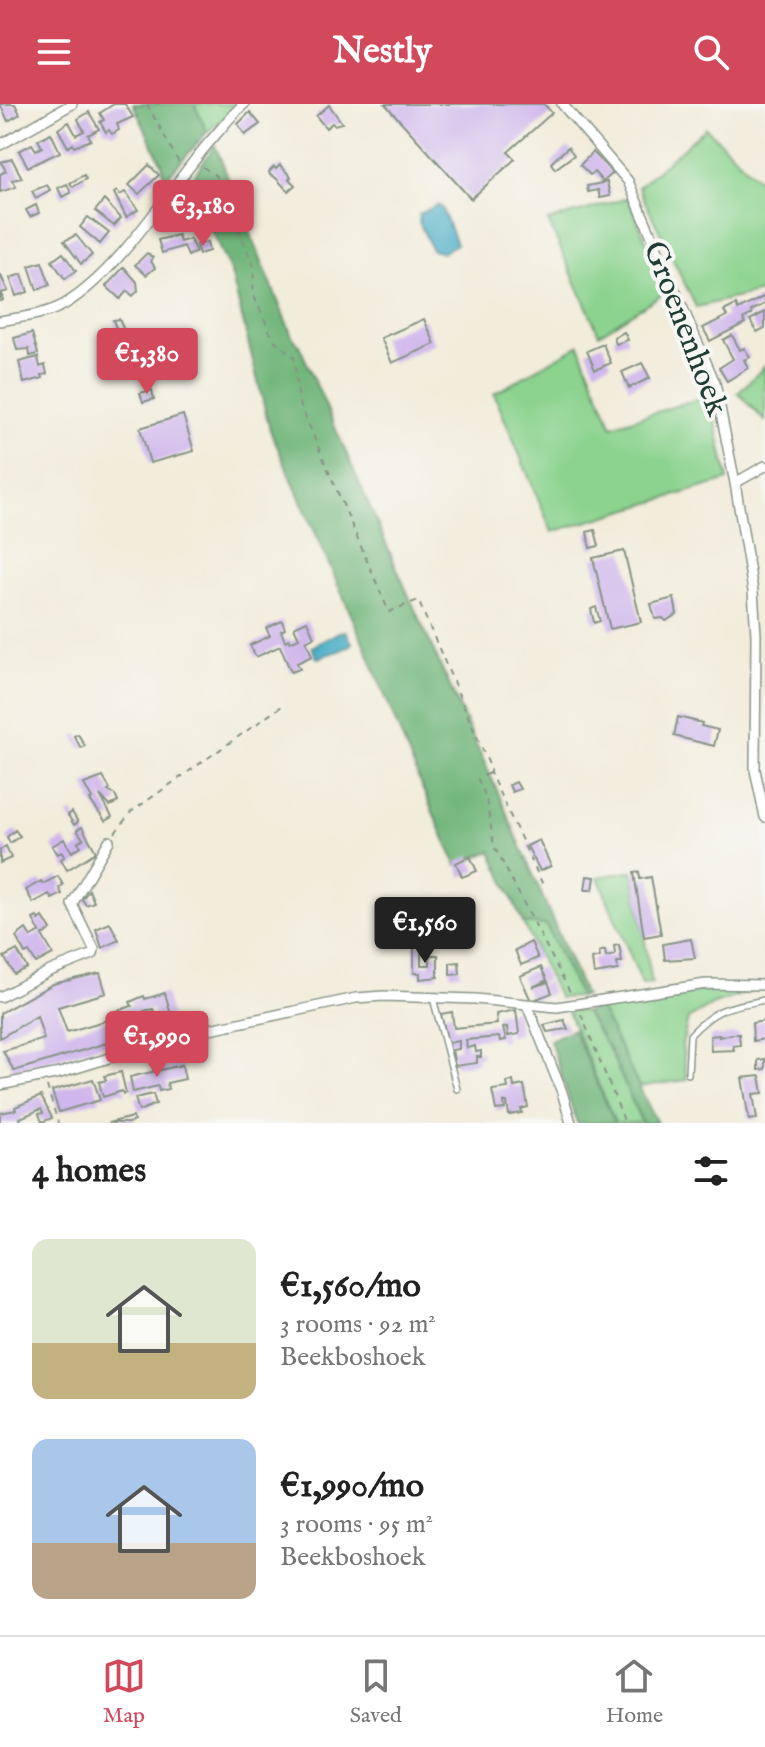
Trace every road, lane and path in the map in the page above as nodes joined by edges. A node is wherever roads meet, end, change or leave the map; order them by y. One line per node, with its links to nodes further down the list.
1 (72, 104): 5 (street)
2 (147, 104): 6 (path)
3 (244, 104): 6 (street)
4 (562, 104): 9 (street, Groenenhoek)
5 (0, 145)
6 (183, 172): 7 (street); 11 (path)
7 (0, 321)
8 (765, 466): 9 (street)
9 (735, 483): 12 (street, Groenenhoek)
10 (282, 706): 13 (path)
11 (490, 773): 14 (path); 19 (path)
12 (765, 817)
13 (109, 841): 16 (street)
14 (543, 885)
15 (765, 985): 19 (street)
16 (0, 997)
17 (433, 998): 20 (street); 22 (street); 24 (lane)
18 (765, 1000): 21 (lane)
19 (577, 1004): 20 (street); 27 (path)
20 (527, 1005): 26 (street)
21 (688, 1074)
22 (45, 1076): 23 (street); 25 (path)
23 (0, 1085)
24 (457, 1089)
25 (58, 1123)
26 (571, 1123)
27 (625, 1123)

